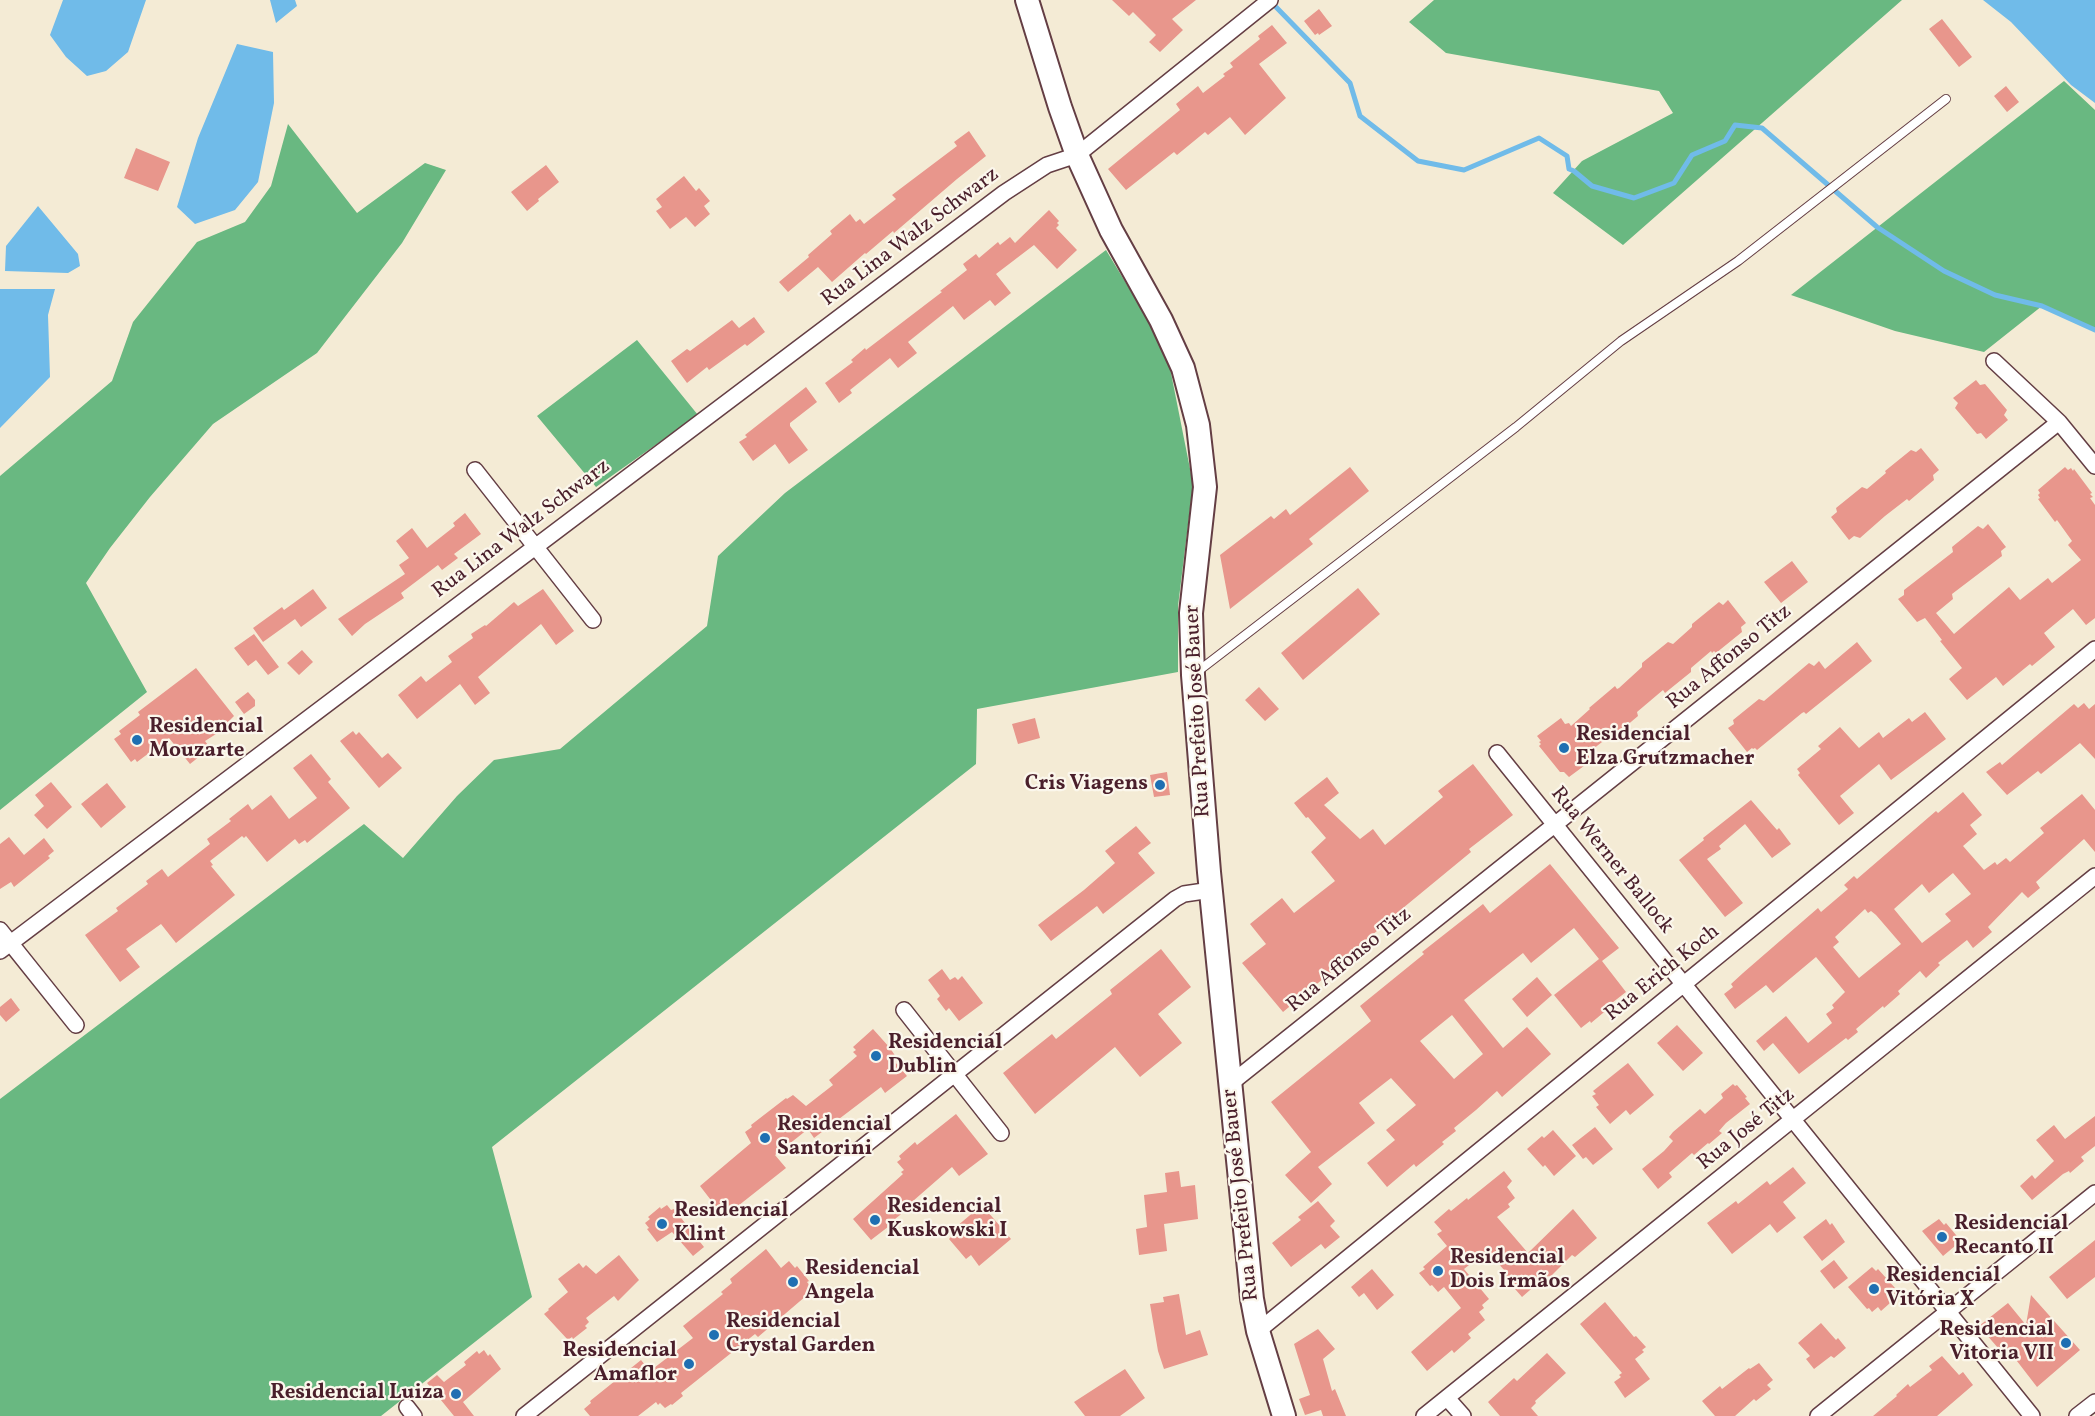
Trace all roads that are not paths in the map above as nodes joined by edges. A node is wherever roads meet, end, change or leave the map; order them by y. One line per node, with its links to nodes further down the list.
1 (1027, 0): 4 (street, Rua Prefeito José Bauer)
2 (1270, 0): 4 (street)
3 (1946, 99): 12 (lane)
4 (1077, 155): 9 (street, Rua Lina Walz Schwarz); 12 (street, Rua Prefeito José Bauer)
5 (1994, 361): 6 (street)
6 (2059, 422): 7 (street); 14 (street, Rua Affonso Titz)
7 (2095, 466)
8 (475, 470): 9 (street)
9 (535, 546): 10 (street); 18 (street, Rua Lina Walz Schwarz)
10 (593, 621)
11 (2095, 649): 19 (street, Rua Erich Koch)
12 (1193, 675): 16 (street, Rua Prefeito José Bauer)
13 (1497, 753): 14 (street, Rua Werner Ballock)
14 (1555, 825): 19 (street, Rua Werner Ballock); 23 (street, Rua Affonso Titz)
15 (2095, 876): 24 (street, Rua José Titz)
16 (1211, 890): 22 (street); 23 (street, Rua Prefeito José Bauer)
17 (0, 930): 18 (street)
18 (5, 947): 21 (street)
19 (1684, 984): 24 (street, Rua Werner Ballock); 28 (street, Rua Erich Koch)
20 (904, 1010): 22 (street)
21 (76, 1025)
22 (954, 1074): 25 (street); 31 (street)
23 (1230, 1084): 28 (street, Rua Prefeito José Bauer)
24 (1793, 1119): 27 (street, Rua Werner Ballock); 29 (street, Rua José Titz)
25 (1001, 1133)
26 (2095, 1193): 27 (street)
27 (1948, 1311): 35 (street); 36 (street, Rua Werner Ballock)
28 (1258, 1332): 32 (street, Rua Prefeito José Bauer)
29 (1447, 1398): 33 (street, Rua José Titz); 34 (street)
30 (2095, 1402): 37 (street)
31 (524, 1416)
32 (1284, 1416)
33 (1424, 1416)
34 (1463, 1416)
35 (1818, 1416)
36 (2032, 1416)
37 (2077, 1416)

